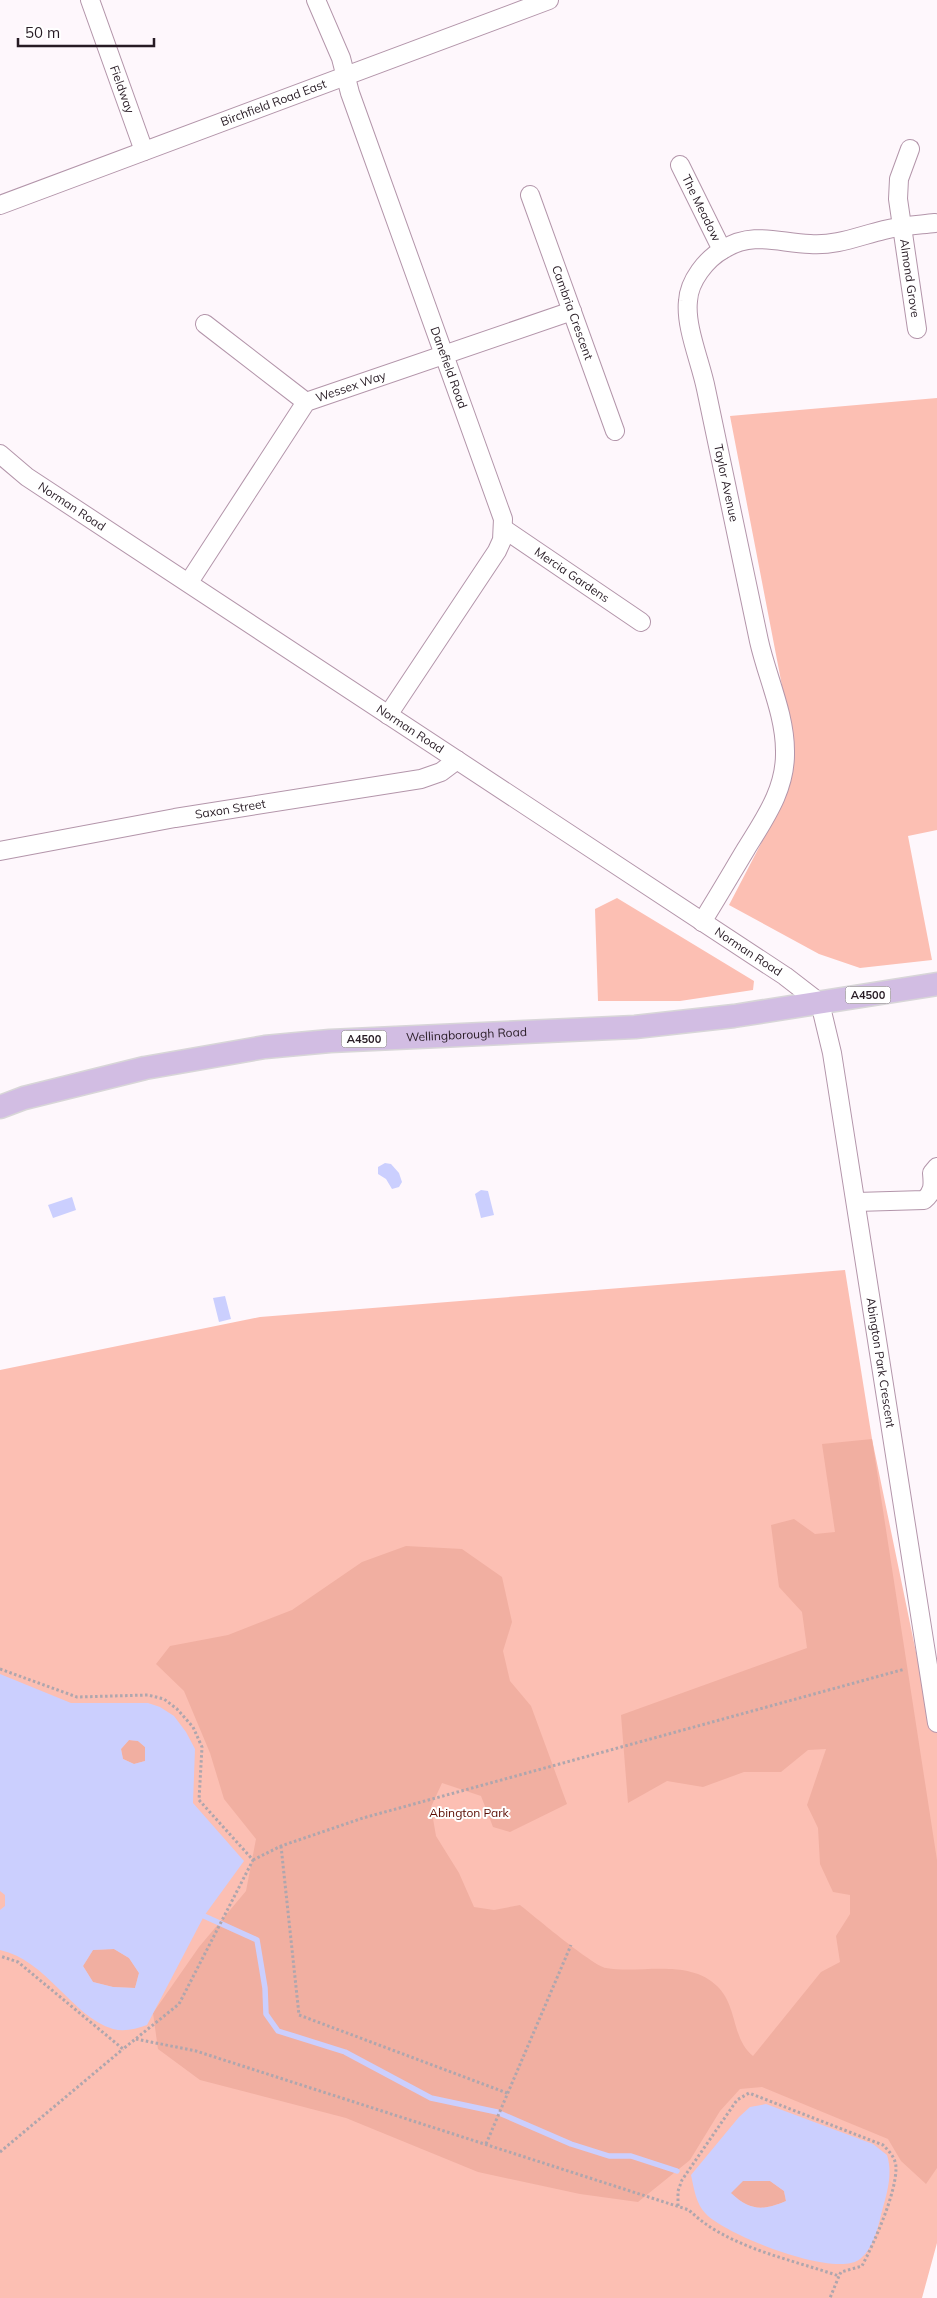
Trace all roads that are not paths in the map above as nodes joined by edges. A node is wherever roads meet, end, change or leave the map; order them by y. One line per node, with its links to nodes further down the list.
1 (90, 0): 6 (street, Fieldway)
2 (316, 0): 4 (street, Danefield Road)
3 (549, 0): 4 (street, Birchfield Road East)
4 (346, 76): 6 (street, Birchfield Road East); 16 (street, Danefield Road)
5 (910, 149): 11 (street, Almond Grove)
6 (144, 151): 9 (street, Birchfield Road East)
7 (680, 165): 12 (street, The Meadow)
8 (530, 195): 13 (street, Cambria Crescent)
9 (0, 205)
10 (935, 223): 11 (street, Taylor Avenue)
11 (902, 227): 12 (street, Taylor Avenue); 15 (street, Almond Grove)
12 (722, 250): 26 (street, Taylor Avenue)
13 (572, 311): 16 (street, Wessex Way); 18 (street, Cambria Crescent)
14 (204, 324): 17 (street)
15 (917, 330)
16 (445, 355): 17 (street, Wessex Way); 20 (street, Danefield Road)
17 (306, 402): 21 (street, Wessex Way)
18 (615, 431)
19 (0, 454): 21 (street, Norman Road)
20 (504, 529): 22 (street, Mercia Gardens); 23 (street)
21 (189, 582): 23 (street, Norman Road)
22 (641, 622)
23 (388, 715): 24 (street, Norman Road)
24 (458, 760): 25 (street, Saxon Street); 26 (street, Norman Road)
25 (0, 850)
26 (702, 922): 28 (street, Norman Road)
27 (937, 984): 28 (main road, Wellingborough Road / A4500)
28 (820, 1003): 29 (main road, Wellingborough Road / A4500); 31 (street, Abington Park Crescent)
29 (0, 1107)
30 (937, 1167): 31 (street)
31 (856, 1202): 32 (street, Abington Park Crescent)
32 (934, 1682): 33 (street, Abington Park Crescent)
33 (937, 1723)

